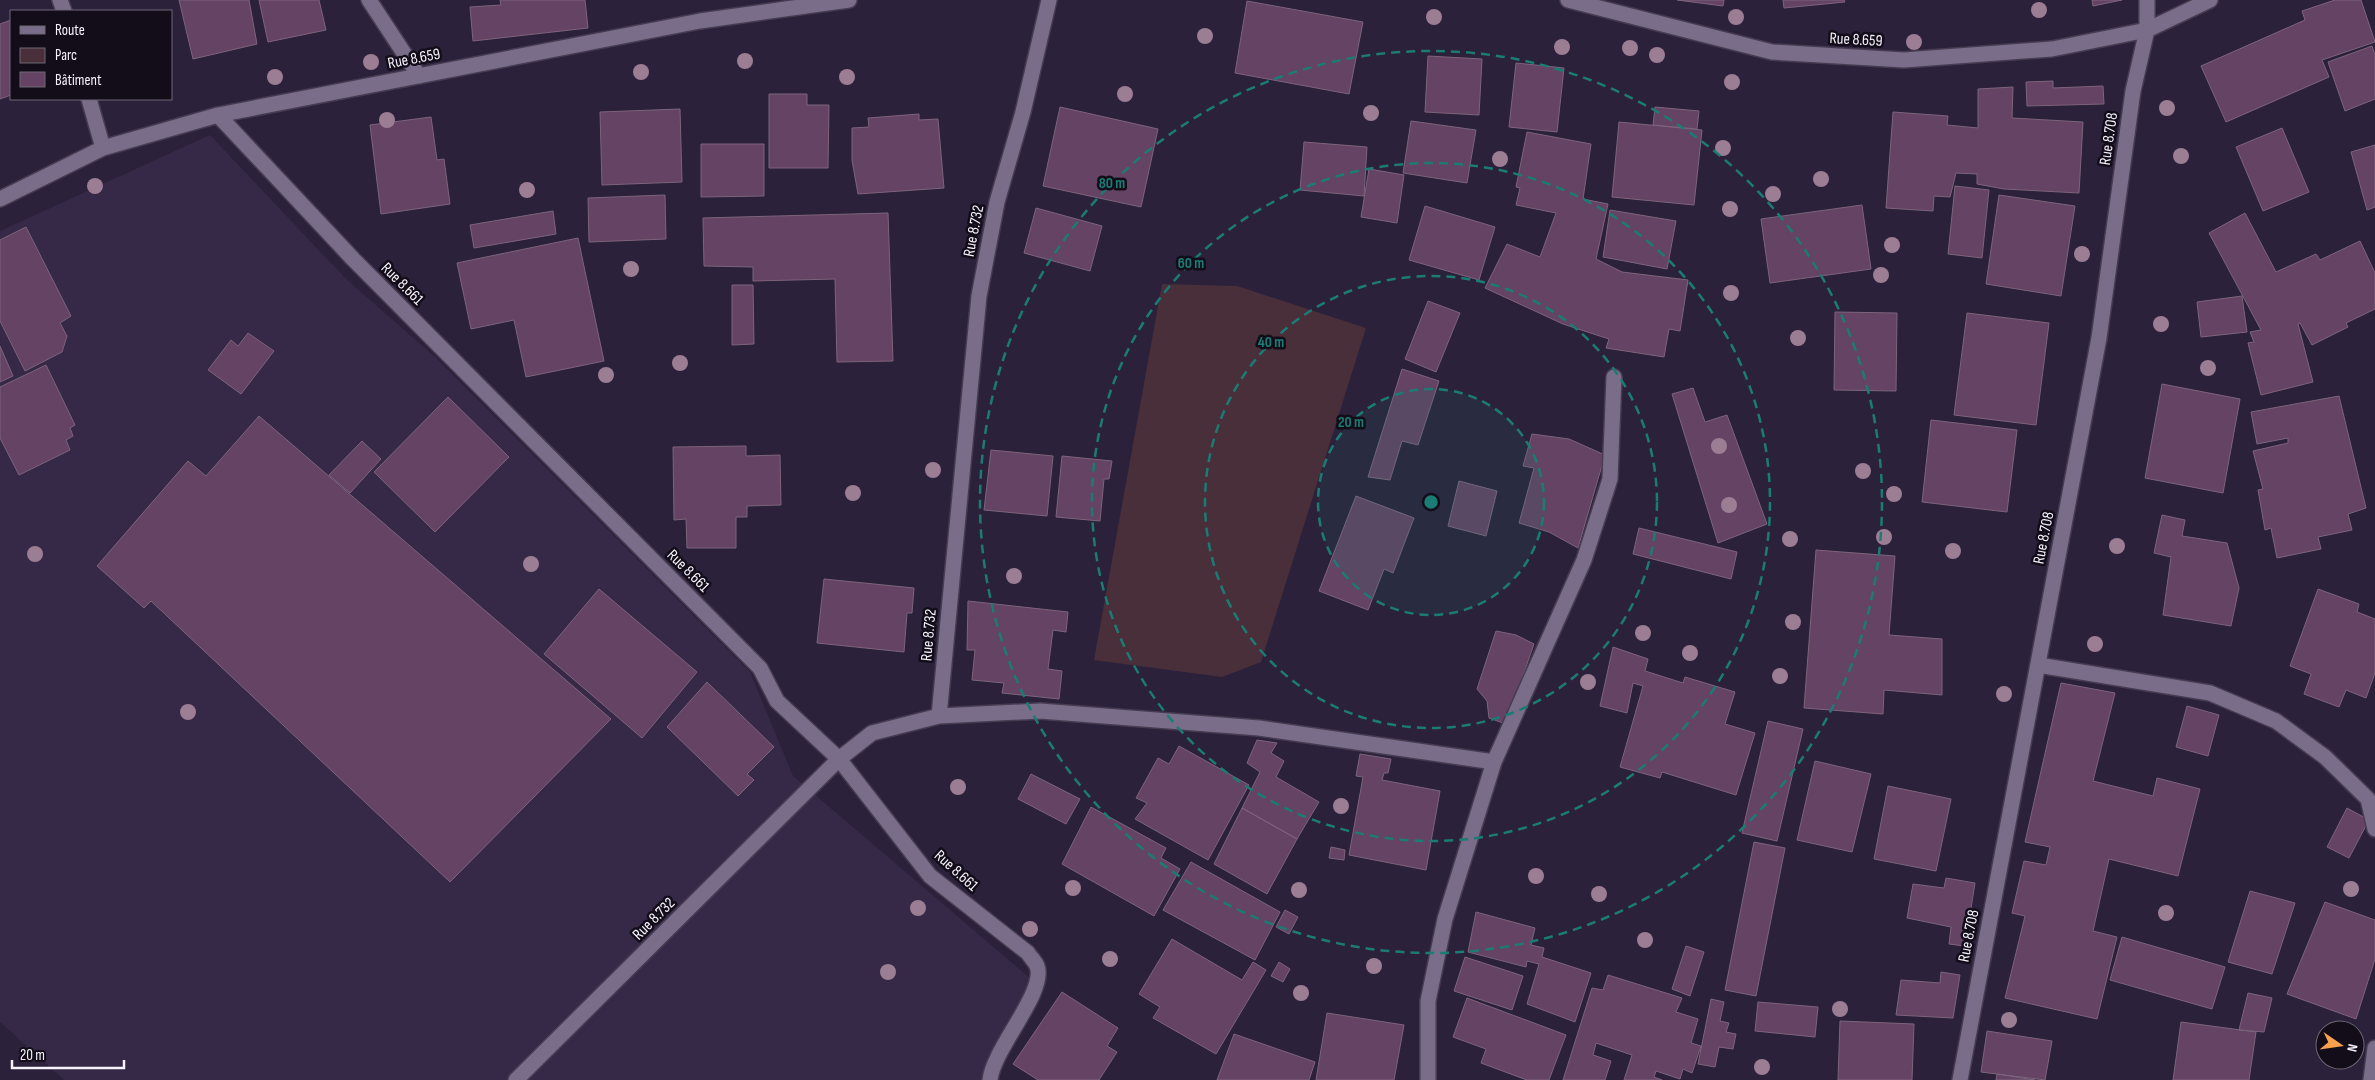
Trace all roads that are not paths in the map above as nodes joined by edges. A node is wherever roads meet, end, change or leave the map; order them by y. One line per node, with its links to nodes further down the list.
1 (369, 0): 8 (street)
2 (849, 0): 8 (street, Rue 8.659)
3 (1049, 0): 15 (street, Rue 8.732)
4 (1568, 0): 7 (street, Rue 8.659)
5 (2147, 0): 7 (street, Rue 8.708)
6 (2210, 0): 7 (street, Rue 8.659)
7 (2147, 30): 14 (street, Rue 8.708)
8 (419, 76): 10 (street, Rue 8.659)
9 (89, 100): 11 (street)
10 (218, 115): 11 (street, Rue 8.659); 16 (street, Rue 8.661)
11 (104, 148): 12 (street, Rue 8.659)
12 (0, 199)
13 (1614, 377): 17 (street)
14 (2038, 665): 18 (street); 23 (street, Rue 8.708)
15 (939, 716): 16 (street, Rue 8.732); 17 (street)
16 (839, 759): 20 (street, Rue 8.732); 21 (street, Rue 8.661)
17 (1494, 762): 22 (street)
18 (2375, 829)
19 (2375, 1048): 24 (street)
20 (516, 1080)
21 (990, 1080)
22 (1428, 1080)
23 (1960, 1080)
24 (2371, 1080)

